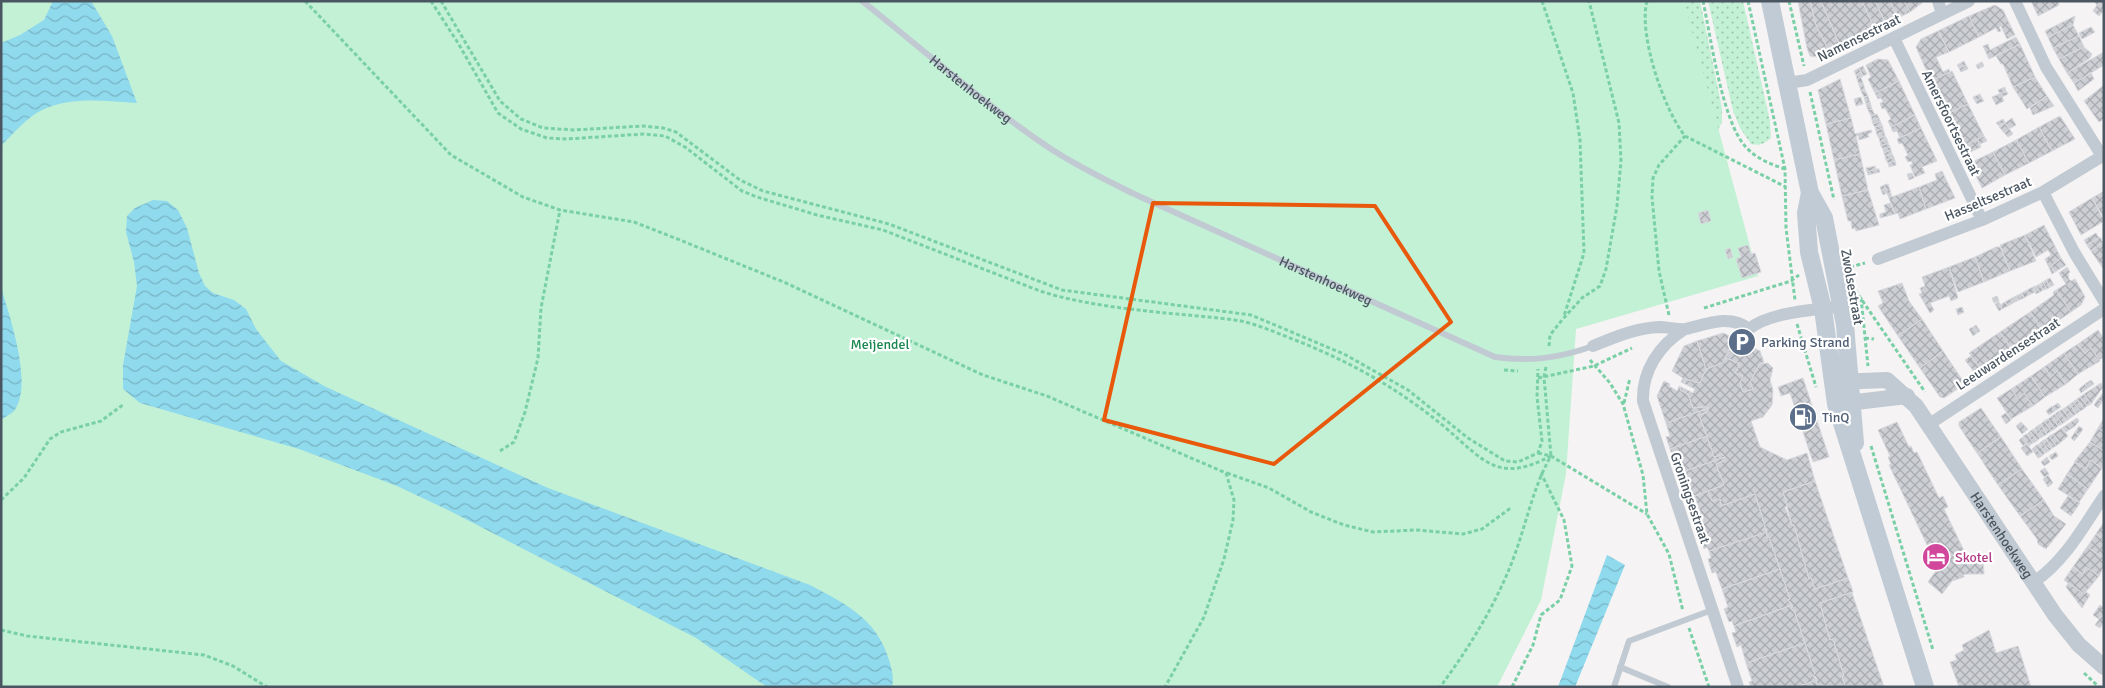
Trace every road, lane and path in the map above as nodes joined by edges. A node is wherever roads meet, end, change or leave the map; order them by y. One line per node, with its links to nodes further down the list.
1 (306, 1): 26 (path)
2 (431, 1): 61 (path)
3 (440, 1): 60 (path)
4 (862, 1): 47 (lane, Harstenhoekweg)
5 (1542, 1): 40 (path)
6 (1589, 1): 40 (path)
7 (1647, 1): 19 (path)
8 (1703, 1): 21 (path)
9 (1748, 1): 21 (path)
10 (1770, 1): 18 (main road, Zwolsestraat)
11 (1789, 1): 17 (path)
12 (1938, 1): 15 (street)
13 (1969, 1): 15 (street, Namensestraat)
14 (2016, 1): 20 (street)
15 (1942, 14): 16 (street, Namensestraat)
16 (1894, 38): 17 (street, Namensestraat); 27 (street, Amersfoortsestraat)
17 (1807, 80): 18 (street, Namensestraat); 25 (path)
18 (1788, 83): 24 (main road, Zwolsestraat)
19 (1685, 136): 22 (path); 39 (path)
20 (2103, 156): 23 (street, Hasseltsestraat)
21 (1785, 169): 22 (path)
22 (1787, 187): 37 (path)
23 (2043, 192): 27 (street, Hasseltsestraat); 33 (street)
24 (1810, 193): 34 (main road, Zwolsestraat); 35 (main road, Zwolsestraat)
25 (1836, 207)
26 (560, 210): 59 (path); 62 (path)
27 (1982, 220): 28 (street, Hasseltsestraat)
28 (1878, 259)
29 (1848, 260): 30 (path, Zwolsestraat)
30 (1851, 274)
31 (1852, 282): 34 (path, Zwolsestraat)
32 (1861, 297): 42 (path)
33 (2104, 301)
34 (1848, 302): 35 (street, Harstenhoekweg); 52 (main road, Zwolsestraat)
35 (1823, 309): 41 (street, Harstenhoekweg); 53 (main road, Zwolsestraat)
36 (2104, 309): 57 (street, Leeuwardensestraat)
37 (1698, 310)
38 (1857, 317): 46 (path, Zwolsestraat)
39 (1670, 319)
40 (1562, 320): 47 (path)
41 (1685, 329): 45 (street, Harstenhoekweg); 69 (street, Groningsestraat)
42 (1865, 338): 43 (path); 51 (path)
43 (1874, 339)
44 (1639, 344): 49 (path)
45 (1593, 346): 47 (lane, Harstenhoekweg)
46 (1861, 353)
47 (1547, 358): 50 (path)
48 (1590, 360): 49 (path)
49 (1594, 366): 50 (path); 67 (path)
50 (1544, 377): 60 (path); 61 (path)
51 (1873, 380): 52 (street, Harstenhoekweg); 54 (street, Harstenhoekweg)
52 (1850, 381): 53 (street, Harstenhoekweg); 55 (main road, Zwolsestraat)
53 (1832, 382): 55 (main road, Zwolsestraat)
54 (1907, 396): 55 (street); 57 (street, Harstenhoekweg)
55 (1844, 403): 83 (main road, Zwolsestraat)
56 (124, 404): 65 (path)
57 (1928, 425): 68 (street, Harstenhoekweg)
58 (1870, 444): 72 (path)
59 (500, 451)
60 (1538, 453): 61 (path)
61 (1551, 456): 63 (path); 67 (path)
62 (1226, 473): 66 (path); 76 (path)
63 (1541, 473): 77 (path); 78 (path)
64 (2104, 496): 68 (street)
65 (1, 500)
66 (1512, 507)
67 (1647, 514): 70 (path)
68 (2034, 582): 74 (street, Harstenhoekweg)
69 (1712, 610): 70 (lane); 82 (street, Groningsestraat)
70 (1686, 621): 73 (lane); 81 (path)
71 (1, 630): 75 (path)
72 (1933, 652)
73 (1620, 667): 79 (lane); 80 (lane)
74 (2104, 667)
75 (267, 687)
76 (1165, 687)
77 (1440, 687)
78 (1512, 687)
79 (1614, 687)
80 (1668, 687)
81 (1709, 687)
82 (1738, 687)
83 (1925, 687)

